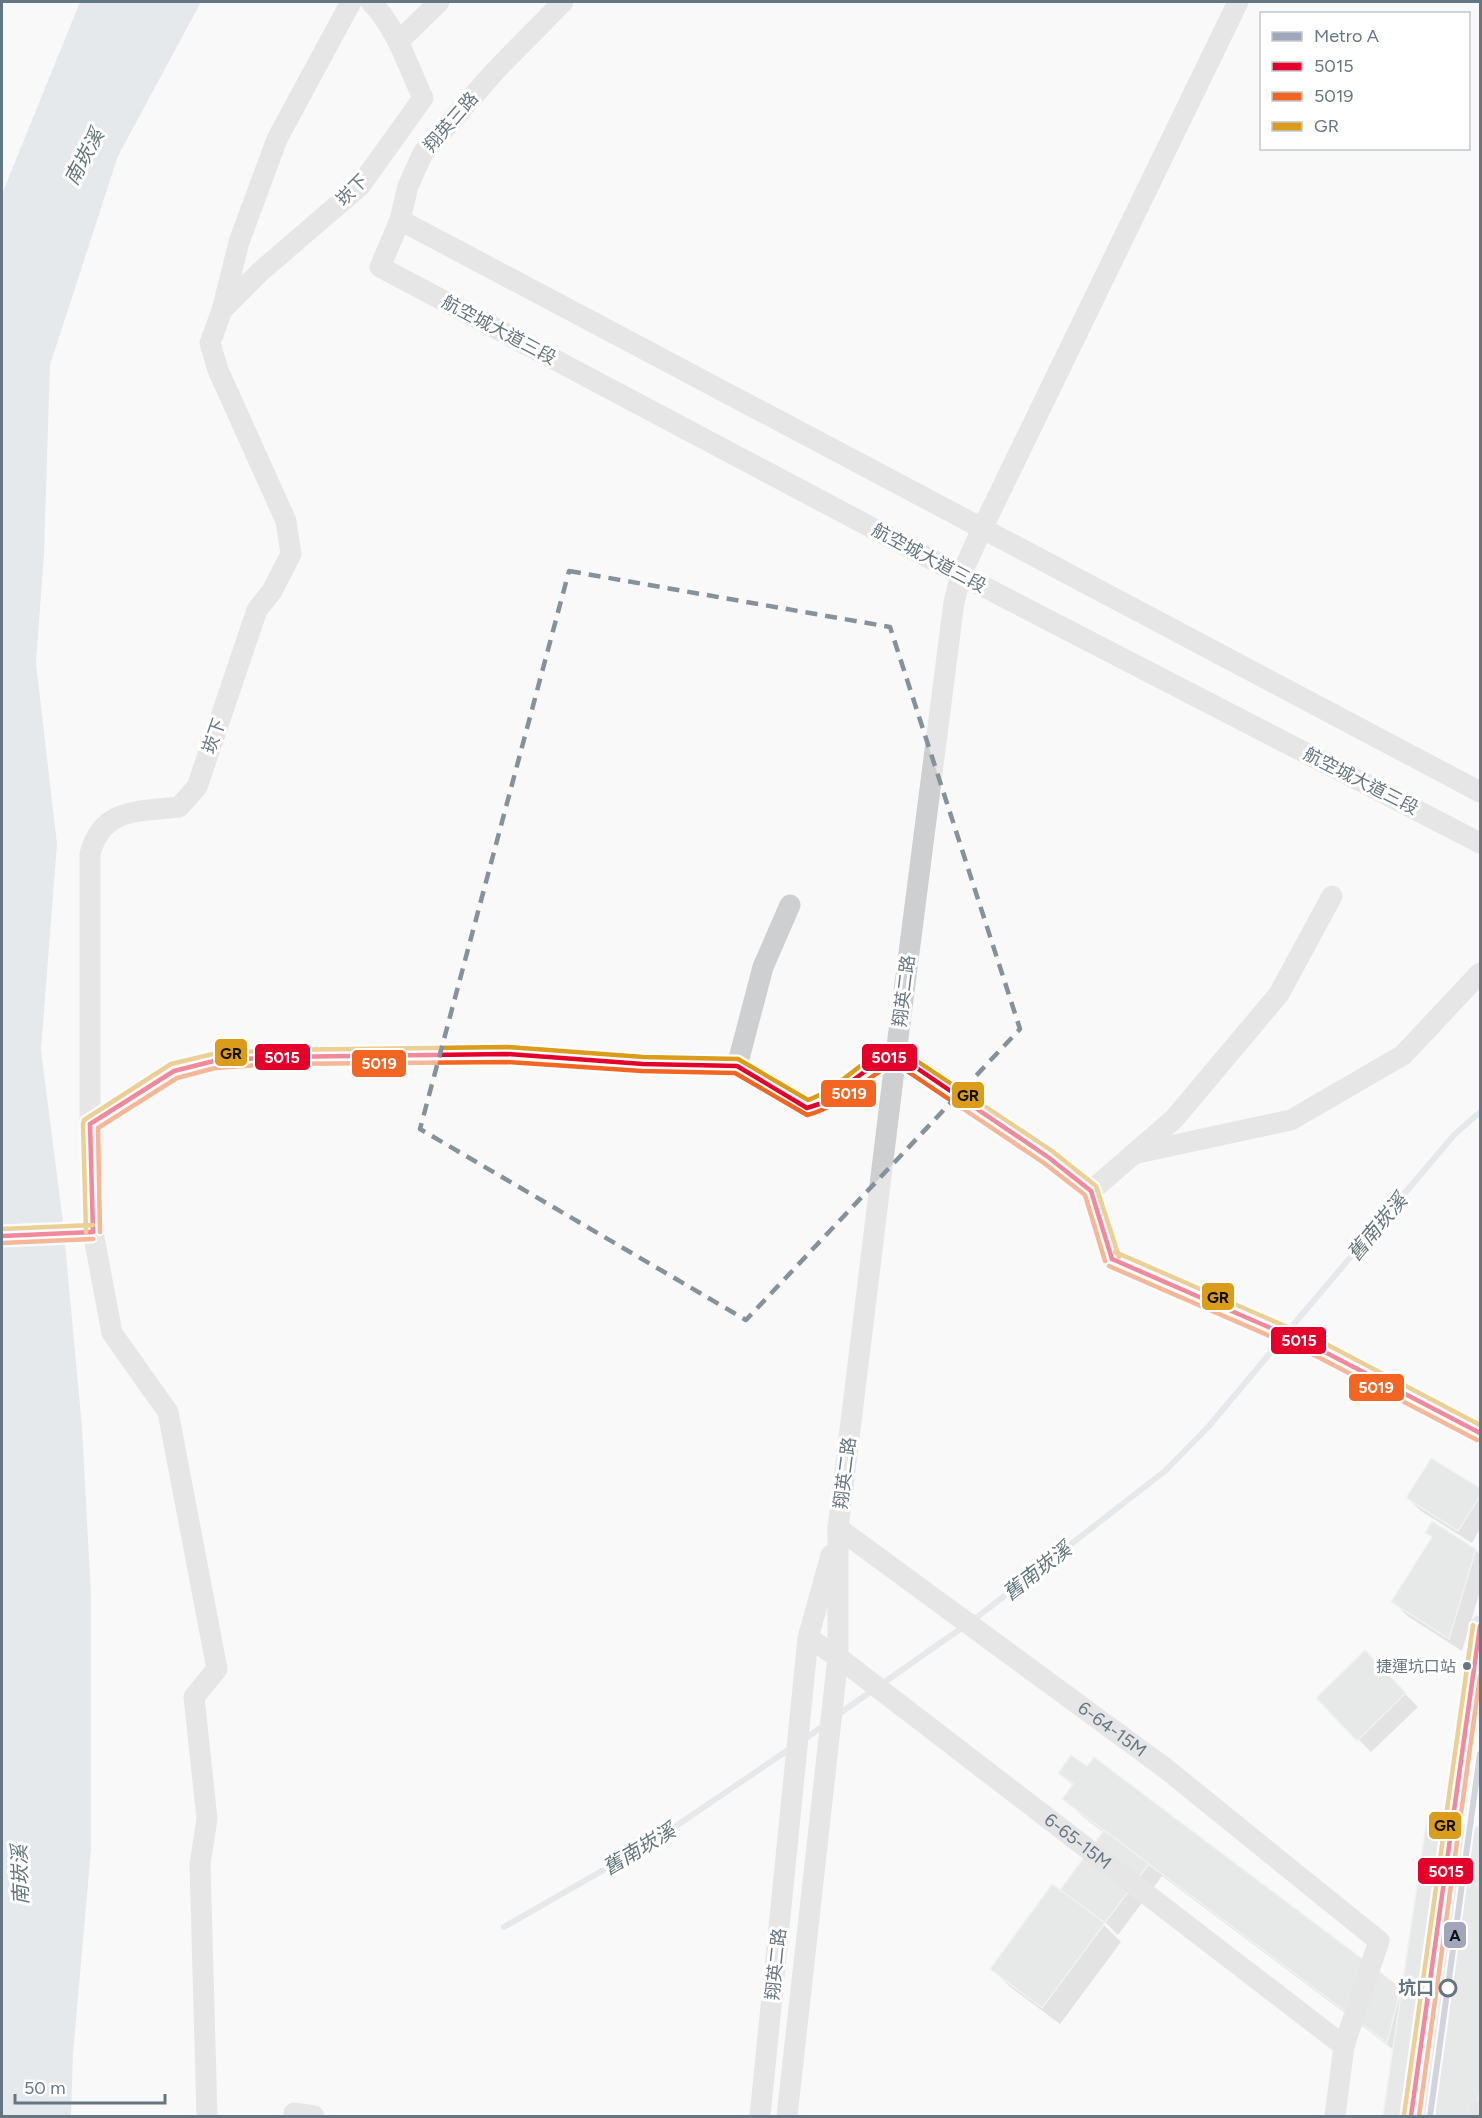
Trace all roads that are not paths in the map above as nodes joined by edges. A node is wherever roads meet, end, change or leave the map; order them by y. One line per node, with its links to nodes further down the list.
1 (351, 2): 9 (street, 崁下)
2 (371, 2): 6 (street, 崁下)
3 (439, 2): 6 (street)
4 (563, 2): 7 (street, 翔英三路)
5 (1238, 2): 10 (street, 翔英二路)
6 (398, 42): 9 (street, 崁下)
7 (400, 220): 8 (street, 翔英三路); 10 (street)
8 (380, 267): 11 (street, 航空城大道三段)
9 (222, 310): 19 (street, 崁下)
10 (982, 530): 11 (street, 翔英二路); 12 (street)
11 (961, 575): 13 (street, 航空城大道三段); 17 (street, 翔英二路)
12 (1480, 792)
13 (1480, 843)
14 (1332, 896): 20 (street)
15 (790, 905): 18 (street)
16 (1480, 973): 20 (street)
17 (896, 1054): 18 (street); 21 (street); 25 (street, 翔英二路)
18 (737, 1066): 19 (street)
19 (90, 1124): 22 (street, 崁下)
20 (1133, 1154): 21 (street)
21 (1090, 1191): 24 (street)
22 (93, 1232): 23 (street); 31 (street, 崁下)
23 (2, 1236)
24 (1480, 1433)
25 (838, 1528): 27 (street, 翔英二路); 28 (street, 翔英二路); 29 (street, 6-64-15M)
26 (1480, 1626): 35 (street)
27 (808, 1638): 28 (street, 6-65-15M); 32 (street, 翔英二路)
28 (838, 1657): 29 (street, 6-65-15M); 33 (street, 翔英二路)
29 (1344, 2046): 34 (street)
30 (1480, 2111): 36 (street)
31 (207, 2116)
32 (760, 2116)
33 (787, 2116)
34 (1335, 2116)
35 (1411, 2116)
36 (1480, 2116)

